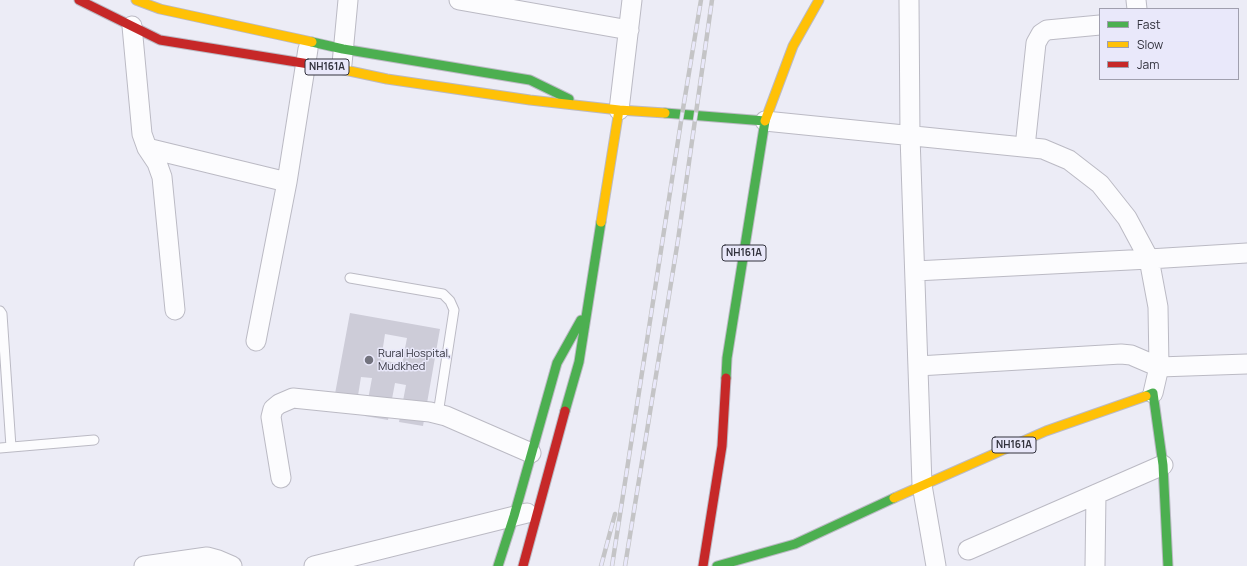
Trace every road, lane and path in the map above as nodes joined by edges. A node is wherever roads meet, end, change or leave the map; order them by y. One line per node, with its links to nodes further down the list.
1 (78, 0): 10 (main road, NH161A)
2 (136, 0): 12 (main road, NH161A)
3 (348, 0): 13 (street)
4 (459, 0): 8 (street)
5 (632, 0): 11 (street)
6 (819, 0): 18 (main road)
7 (909, 0): 19 (street)
8 (532, 6): 11 (street)
9 (1099, 25): 20 (street)
10 (132, 26): 14 (main road, NH161A); 21 (street)
11 (629, 30): 17 (street)
12 (309, 42): 13 (main road, NH161A); 14 (street)
13 (343, 49): 15 (street); 16 (main road, NH161A)
14 (306, 64): 15 (main road, NH161A); 22 (street)
15 (341, 69): 16 (main road, NH161A)
16 (583, 105): 17 (main road, NH161A)
17 (618, 110): 18 (main road, NH161A); 27 (main road)
18 (765, 121): 19 (street); 52 (main road, NH161A)
19 (910, 136): 20 (street); 25 (street)
20 (1025, 147): 24 (street)
21 (148, 148): 22 (street); 28 (street)
22 (287, 182): 30 (street)
23 (1247, 253): 24 (street)
24 (1149, 259): 25 (street); 33 (street)
25 (915, 270): 32 (street)
26 (350, 278): 35 (lane)
27 (588, 309): 39 (main road); 44 (main road)
28 (175, 310)
29 (0, 311): 37 (lane)
30 (256, 341)
31 (1247, 364): 33 (street)
32 (918, 366): 33 (street); 42 (street)
33 (1159, 367): 34 (street)
34 (1153, 393): 40 (main road); 42 (main road, NH161A)
35 (438, 414): 39 (street); 41 (street)
36 (94, 440): 37 (lane)
37 (11, 447): 38 (lane)
38 (0, 448)
39 (531, 453): 45 (main road)
40 (1163, 465): 43 (street); 56 (main road)
41 (281, 478)
42 (922, 485): 53 (main road, NH161A); 54 (street)
43 (1096, 494): 46 (street); 55 (street)
44 (539, 510): 45 (street); 51 (main road)
45 (514, 516): 49 (street); 50 (main road)
46 (968, 550)
47 (144, 566): 48 (street)
48 (232, 566)
49 (314, 566)
50 (498, 566)
51 (523, 566)
52 (703, 566)
53 (717, 566)
54 (936, 566)
55 (1095, 566)
56 (1168, 566)

